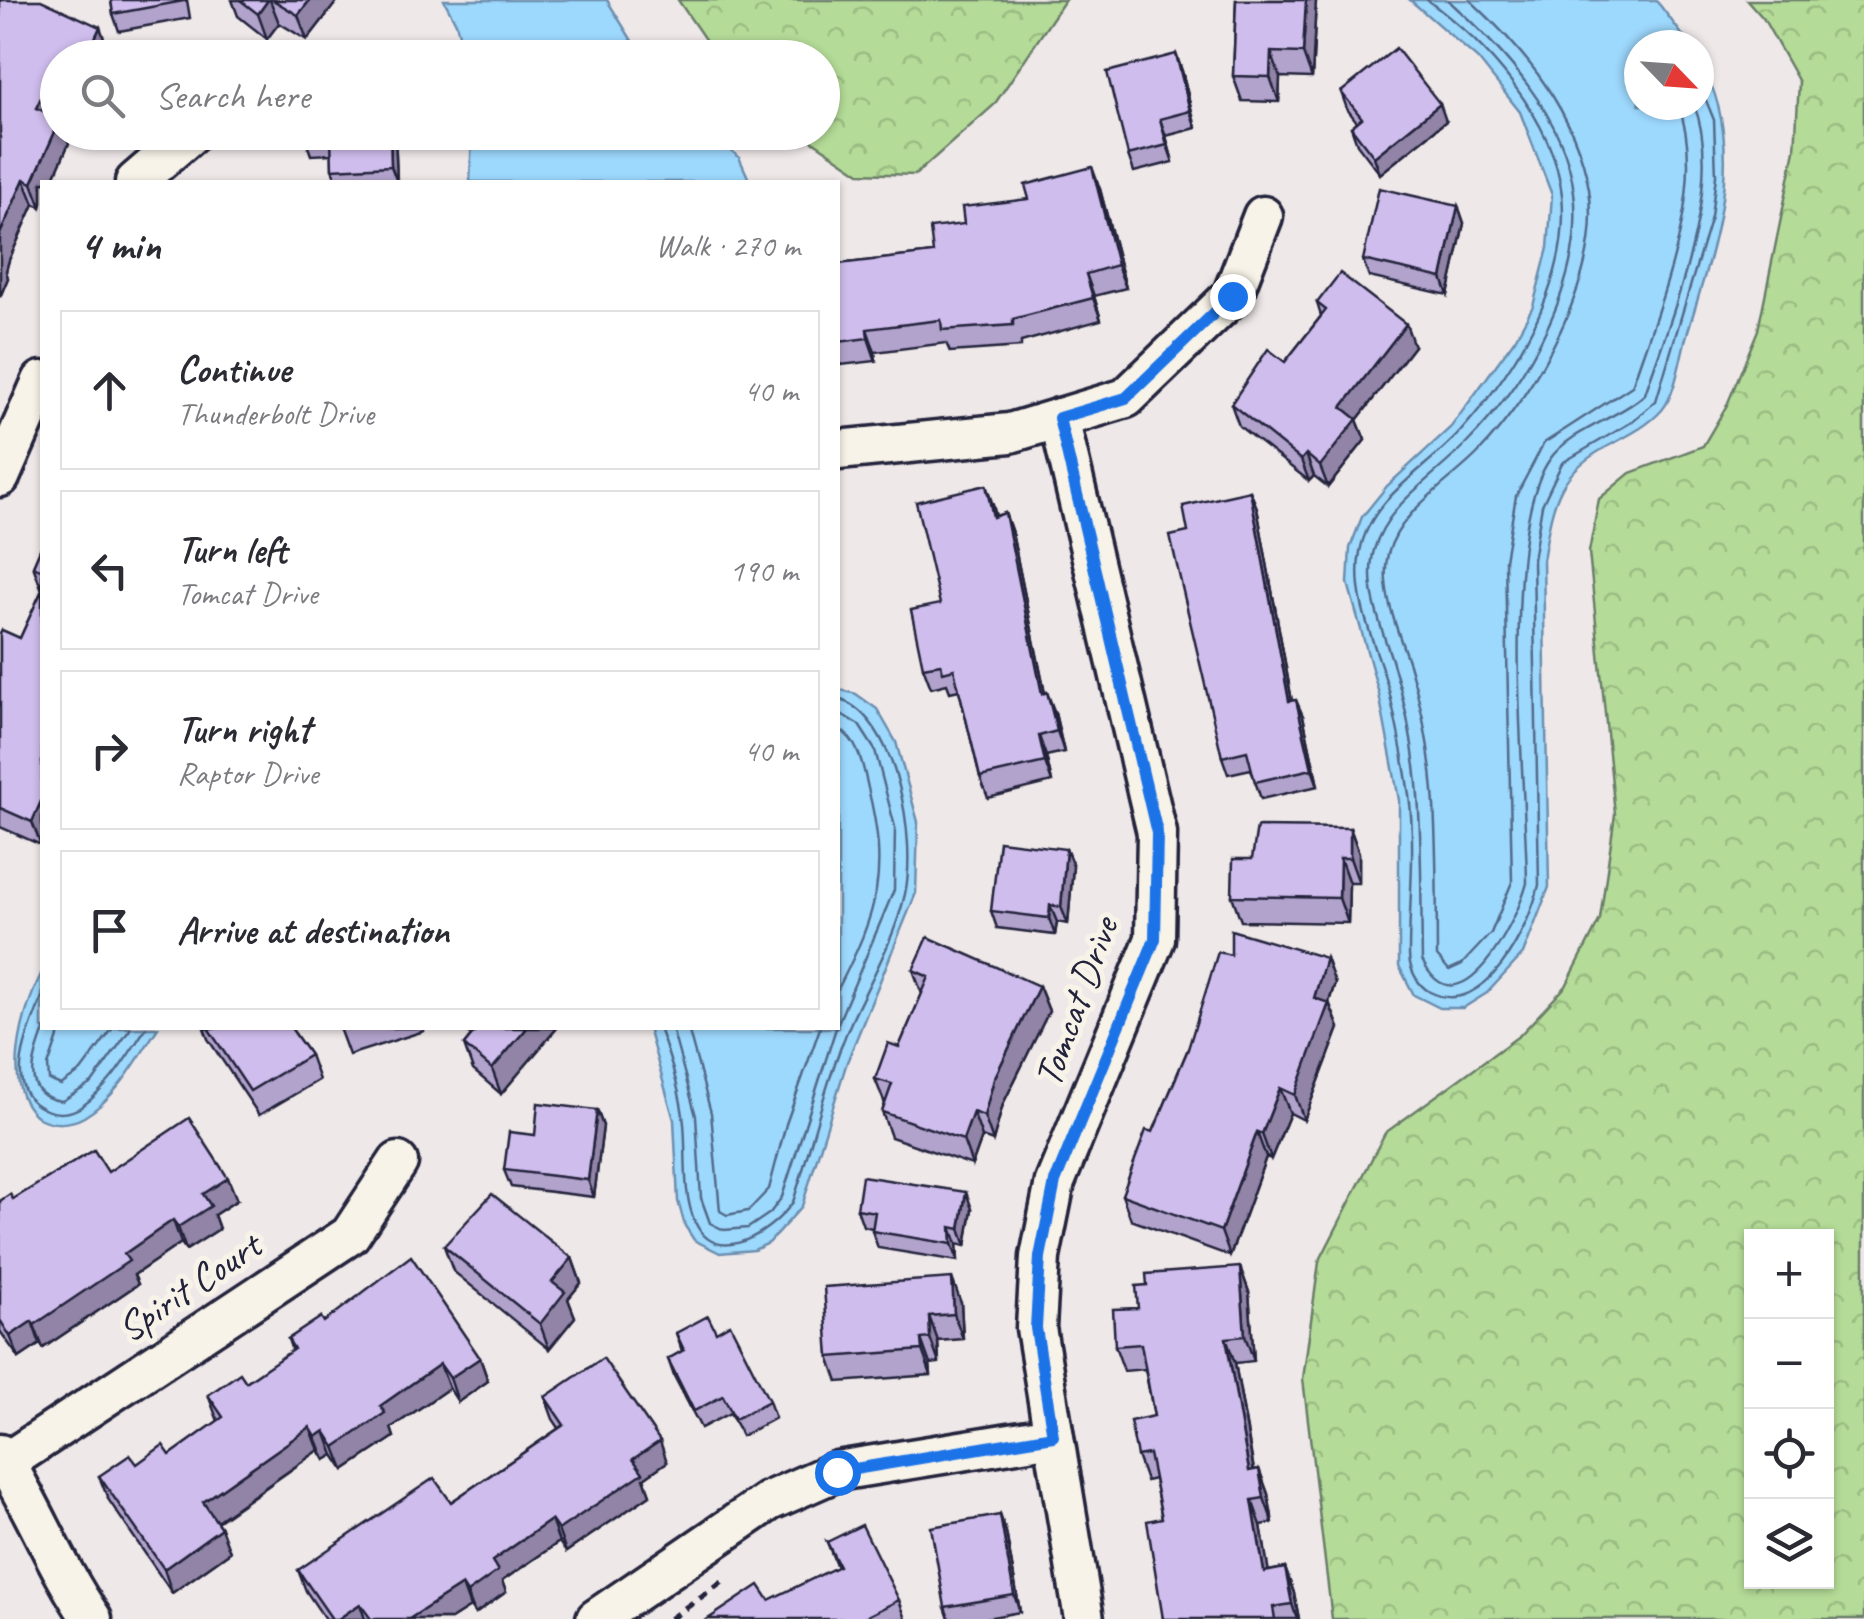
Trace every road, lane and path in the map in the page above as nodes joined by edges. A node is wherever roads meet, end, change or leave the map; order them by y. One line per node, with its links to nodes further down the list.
1 (173, 150): 2 (street)
2 (137, 180)
3 (1263, 216): 5 (street)
4 (40, 386): 7 (street)
5 (1059, 418): 6 (street); 9 (street, Tomcat Drive)
6 (840, 450)
7 (0, 477)
8 (398, 1162): 10 (street, Spirit Court)
9 (1053, 1436): 13 (street); 15 (street, Tomcat Drive)
10 (3, 1459): 12 (street)
11 (728, 1578): 14 (path)
12 (92, 1619)
13 (596, 1619)
14 (670, 1619)
15 (1084, 1619)

